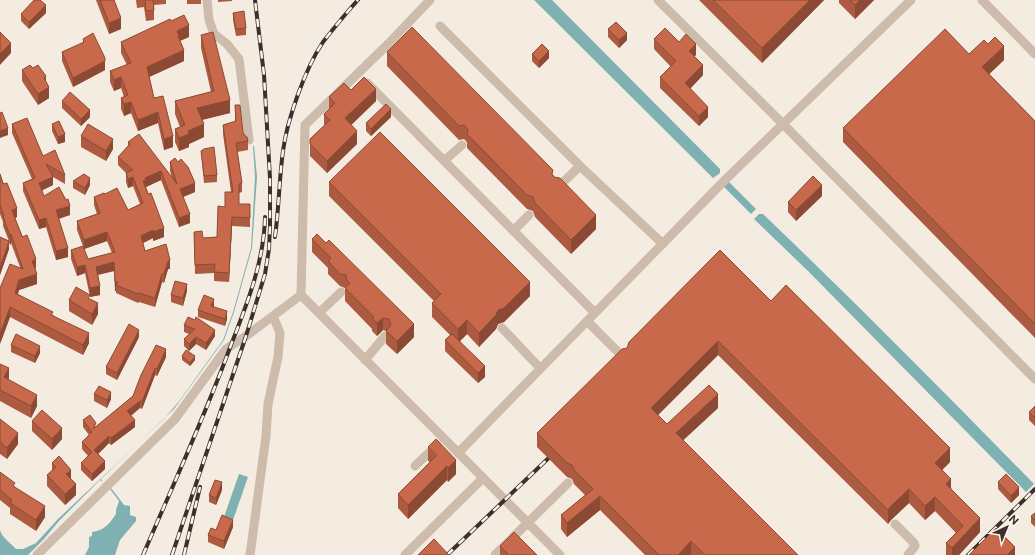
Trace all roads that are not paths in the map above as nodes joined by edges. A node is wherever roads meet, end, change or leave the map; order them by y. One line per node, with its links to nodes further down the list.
1 (207, 0): 10 (street)
2 (430, 0): 8 (street)
3 (658, 0): 9 (street)
4 (912, 0): 9 (street)
5 (985, 1): 7 (street)
6 (440, 26): 13 (street)
7 (1035, 54)
8 (357, 74): 12 (street); 19 (street)
9 (783, 124): 17 (street); 29 (street)
10 (249, 140)
11 (462, 145): 12 (street)
12 (444, 161): 16 (street)
13 (580, 166): 14 (street); 17 (street)
14 (558, 187)
15 (530, 215): 16 (street)
16 (513, 231): 21 (street)
17 (663, 244): 21 (street)
18 (341, 292): 20 (street)
19 (301, 294): 20 (street); 22 (street)
20 (319, 313): 27 (street)
21 (595, 313): 23 (street)
22 (273, 316): 37 (street); 38 (street)
23 (587, 321): 26 (street); 28 (street)
24 (502, 328): 28 (street)
25 (385, 336): 27 (street)
26 (623, 358)
27 (365, 360): 30 (street)
28 (540, 368): 31 (street)
29 (1035, 379)
30 (443, 438): 31 (street); 32 (street)
31 (458, 452): 33 (street)
32 (415, 466)
33 (483, 478): 35 (street); 39 (street)
34 (568, 483): 35 (street)
35 (528, 523): 40 (street); 41 (street)
36 (895, 524): 42 (street)
37 (37, 555)
38 (250, 555)
39 (405, 555)
40 (495, 555)
41 (560, 555)
42 (908, 555)

